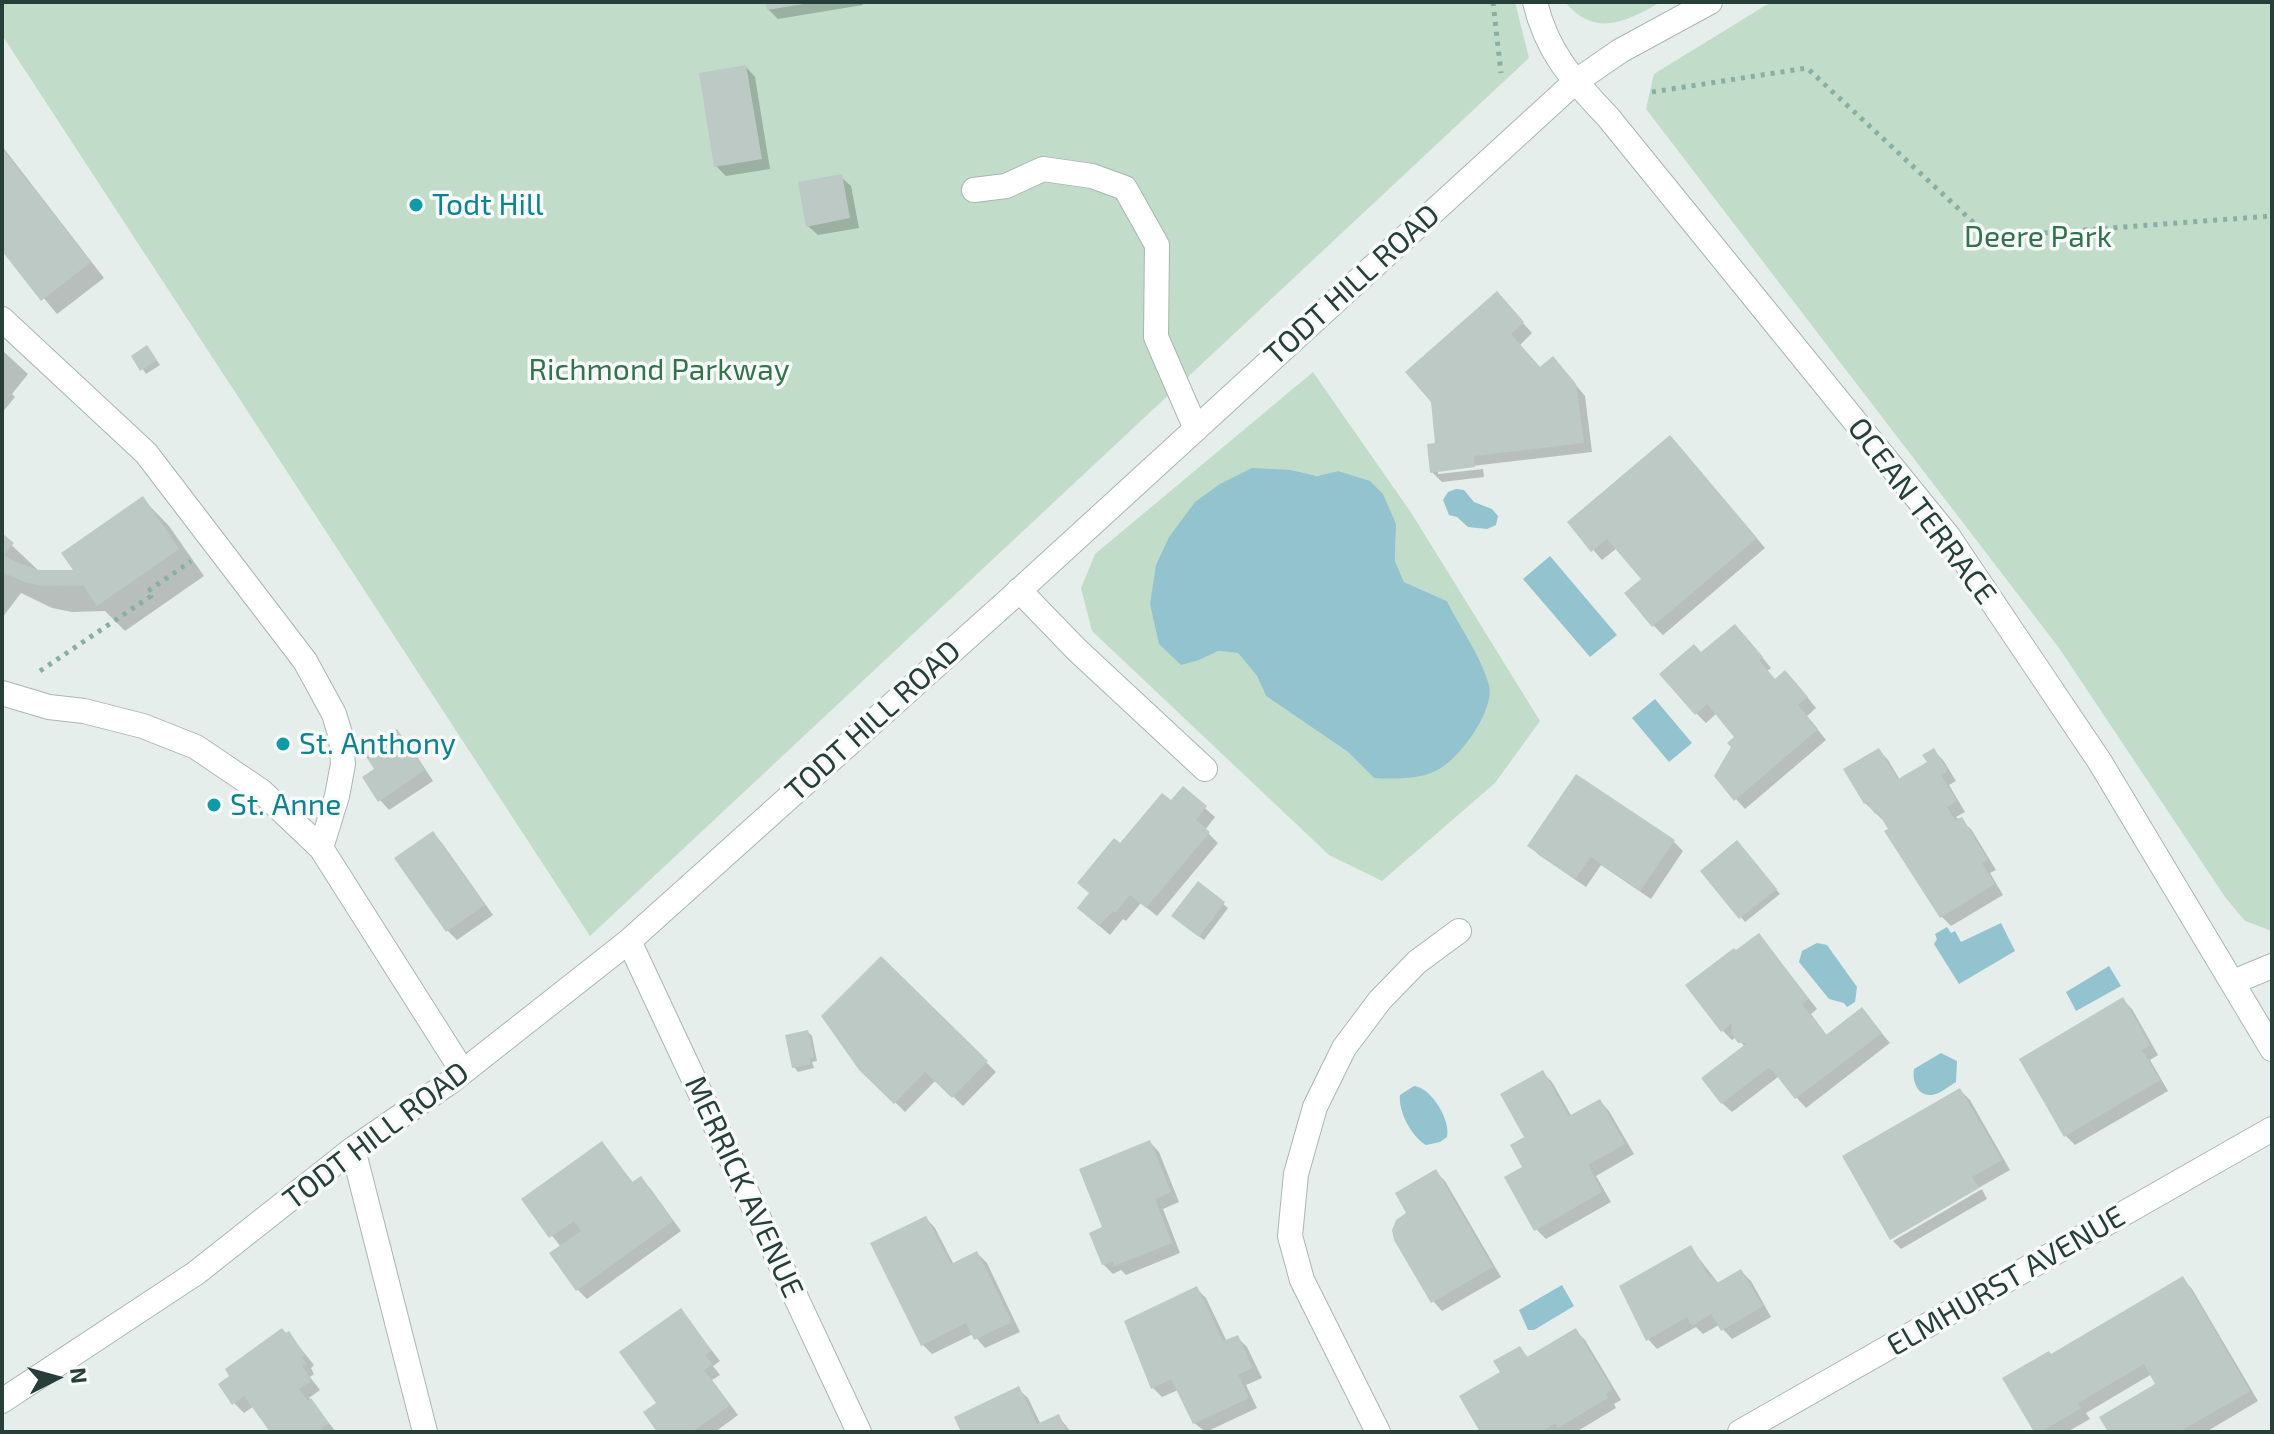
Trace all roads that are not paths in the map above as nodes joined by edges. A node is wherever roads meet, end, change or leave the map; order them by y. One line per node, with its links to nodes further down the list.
1 (1535, 2): 3 (street, OCEAN TERRACE)
2 (1710, 2): 3 (street, TODT HILL ROAD)
3 (1575, 82): 6 (street, TODT HILL ROAD); 14 (street, OCEAN TERRACE)
4 (974, 190): 6 (street)
5 (2, 319): 10 (street)
6 (1196, 429): 7 (street, TODT HILL ROAD)
7 (1019, 590): 9 (street); 12 (street, TODT HILL ROAD)
8 (2, 693): 10 (street)
9 (1205, 769)
10 (321, 848): 16 (street)
11 (1459, 931): 22 (street)
12 (629, 941): 16 (street, TODT HILL ROAD); 21 (street, MERRICK AVENUE)
13 (2272, 966): 14 (street)
14 (2233, 982): 15 (street, OCEAN TERRACE)
15 (2272, 1049)
16 (463, 1072): 18 (street, TODT HILL ROAD)
17 (2272, 1129): 23 (street, ELMHURST AVENUE)
18 (353, 1149): 19 (street, TODT HILL ROAD); 20 (street)
19 (2, 1401)
20 (425, 1432)
21 (859, 1432)
22 (1378, 1432)
23 (1740, 1432)

